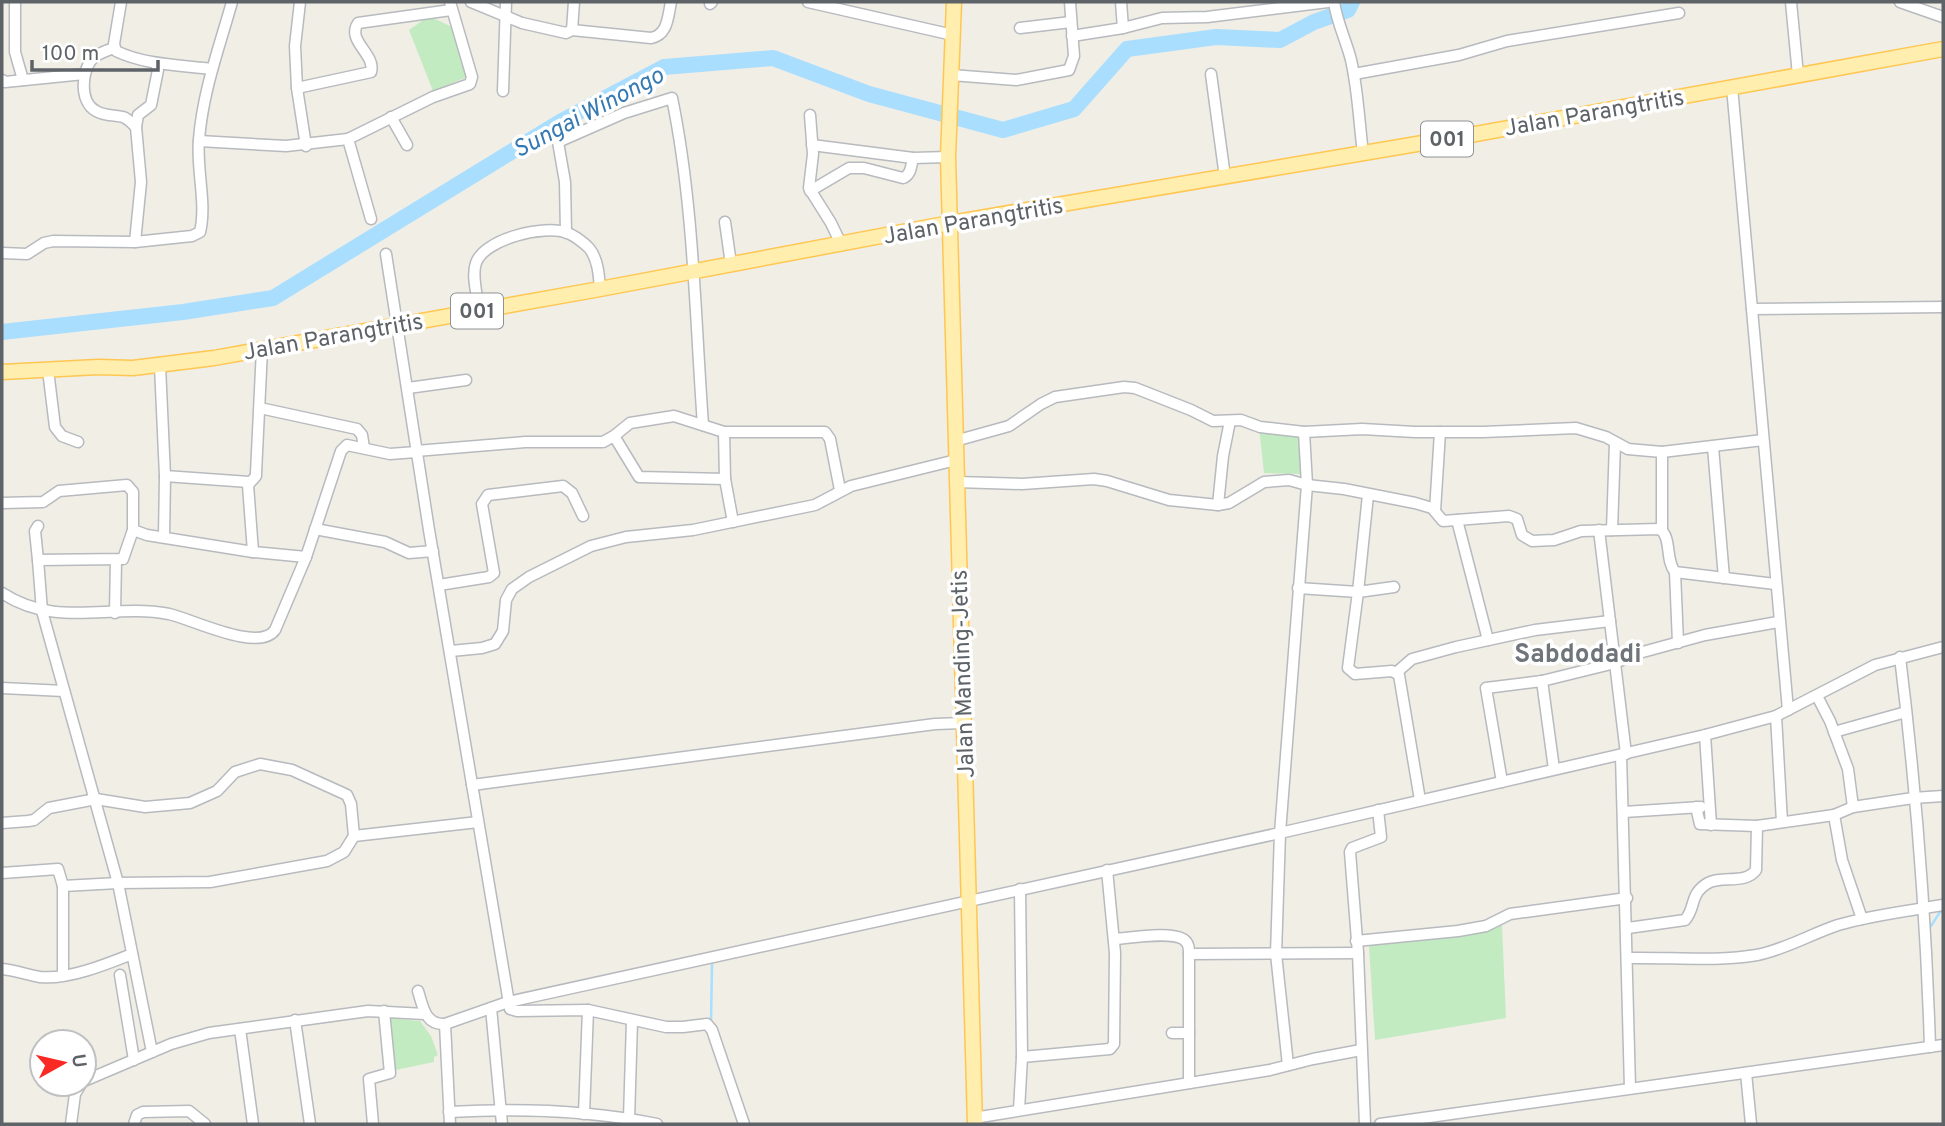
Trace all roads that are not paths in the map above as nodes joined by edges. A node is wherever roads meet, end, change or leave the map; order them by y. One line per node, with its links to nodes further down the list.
1 (15, 2): 39 (street)
2 (121, 2): 29 (street)
3 (232, 2): 32 (street)
4 (300, 2): 41 (street)
5 (471, 2): 21 (street)
6 (506, 2): 21 (street)
7 (575, 2): 26 (street)
8 (671, 2): 26 (street)
9 (808, 2): 17 (street)
10 (954, 2): 27 (main road, Jalan Manding-Jetis)
11 (1070, 2): 23 (street)
12 (1197, 2): 20 (street)
13 (1791, 2): 37 (street)
14 (1900, 2): 22 (street)
15 (1123, 3): 25 (street)
16 (1332, 3): 20 (street); 35 (street)
17 (826, 5): 27 (street)
18 (450, 6): 41 (street); 44 (street)
19 (1679, 13): 35 (street)
20 (1200, 16): 25 (street)
21 (505, 17): 26 (street); 42 (street)
22 (1943, 17)
23 (1071, 22): 24 (street); 28 (street)
24 (1020, 28)
25 (1123, 28): 28 (street)
26 (572, 30)
27 (953, 35): 36 (main road, Jalan Manding-Jetis)
28 (1072, 36): 36 (street)
29 (114, 48): 31 (street); 33 (street)
30 (1943, 49): 37 (main road, Jalan Parangtritis / 001)
31 (156, 63): 32 (street); 45 (street)
32 (212, 69): 47 (street)
33 (84, 74): 39 (street); 45 (street)
34 (1211, 74): 54 (street)
35 (1354, 74): 51 (street)
36 (951, 75): 52 (main road, Jalan Manding-Jetis)
37 (1798, 75): 40 (main road, Jalan Parangtritis / 001)
38 (2, 80): 39 (street)
39 (23, 80)
40 (1732, 87): 51 (main road, Jalan Parangtritis / 001); 68 (street)
41 (297, 88): 50 (street)
42 (503, 91)
43 (810, 115): 49 (street)
44 (391, 117): 46 (street); 48 (street)
45 (136, 127): 60 (street)
46 (348, 139): 50 (street); 56 (street)
47 (199, 141): 50 (street); 60 (street)
48 (407, 145)
49 (812, 145): 53 (street); 55 (street)
50 (306, 146)
51 (1363, 153): 54 (main road, Jalan Parangtritis / 001)
52 (948, 157): 53 (street); 58 (main road, Jalan Manding-Jetis)
53 (913, 158): 55 (street)
54 (1225, 177): 58 (main road, Jalan Parangtritis / 001)
55 (810, 191): 61 (street)
56 (371, 219)
57 (725, 222): 64 (street)
58 (950, 223): 61 (main road, Jalan Parangtritis / 001); 86 (main road, Jalan Manding-Jetis)
59 (566, 232): 65 (street); 66 (street); 69 (street)
60 (135, 242): 62 (street)
61 (841, 244): 64 (main road, Jalan Parangtritis / 001)
62 (2, 253)
63 (386, 254): 70 (street)
64 (730, 264): 65 (main road, Jalan Parangtritis / 001)
65 (693, 271): 66 (main road, Jalan Parangtritis / 001); 79 (street)
66 (600, 289): 69 (main road, Jalan Parangtritis / 001)
67 (1943, 307): 68 (street)
68 (1752, 309): 84 (street)
69 (479, 311): 70 (main road, Jalan Parangtritis / 001)
70 (397, 325): 71 (main road, Jalan Parangtritis / 001); 76 (street)
71 (262, 349): 72 (main road, Jalan Parangtritis / 001); 77 (street)
72 (160, 366): 73 (main road, Jalan Parangtritis / 001); 93 (street)
73 (47, 370): 74 (main road, Jalan Parangtritis / 001); 85 (street)
74 (2, 372)
75 (466, 380): 76 (street)
76 (408, 388): 90 (street)
77 (260, 408): 89 (street); 95 (street)
78 (1230, 421): 81 (street); 86 (street); 101 (street)
79 (703, 425): 80 (street); 83 (street)
80 (724, 432): 94 (street); 98 (street)
81 (1304, 432): 82 (street); 97 (street)
82 (1440, 432): 87 (street); 102 (street)
83 (614, 436): 90 (street); 94 (street)
84 (1763, 440): 88 (street); 120 (street)
85 (78, 442)
86 (955, 442): 92 (main road, Jalan Manding-Jetis)
87 (1615, 443): 91 (street); 110 (street)
88 (1713, 447): 91 (street); 119 (street)
89 (363, 448): 90 (street); 107 (street)
90 (416, 451): 113 (street)
91 (1662, 452): 111 (street)
92 (956, 460): 96 (main road, Jalan Manding-Jetis); 98 (street)
93 (165, 476): 95 (street); 112 (street)
94 (725, 479): 105 (street)
95 (249, 482): 114 (street)
96 (957, 482): 101 (street); 144 (main road, Jalan Manding-Jetis)
97 (1307, 485): 99 (street); 101 (street); 123 (street)
98 (840, 491): 105 (street)
99 (1368, 495): 102 (street); 124 (street)
100 (2, 503): 108 (street)
101 (1218, 505)
102 (1435, 511): 104 (street)
103 (583, 516): 121 (street)
104 (1457, 520): 109 (street); 130 (street)
105 (733, 522): 133 (street)
106 (38, 526): 116 (street)
107 (316, 529): 113 (street); 115 (street)
108 (133, 530): 112 (street); 117 (street)
109 (1599, 530): 110 (street); 128 (street)
110 (1612, 530): 111 (street)
111 (1662, 530): 118 (street)
112 (164, 537): 114 (street)
113 (433, 551): 121 (street)
114 (253, 552): 115 (street)
115 (306, 557): 127 (street)
116 (38, 560): 117 (street); 126 (street)
117 (116, 560): 127 (street)
118 (1675, 572): 119 (street); 131 (street)
119 (1724, 579): 120 (street)
120 (1775, 584): 129 (street)
121 (439, 585): 133 (street)
122 (1394, 587): 124 (street)
123 (1298, 588): 124 (street); 166 (street)
124 (1357, 592): 136 (street)
125 (2, 593): 126 (street)
126 (42, 611): 127 (street); 139 (street)
127 (115, 613)
128 (1610, 621): 130 (street); 135 (street)
129 (1778, 622): 131 (street); 141 (street)
130 (1488, 640): 136 (street)
131 (1678, 643): 135 (street)
132 (1943, 647): 134 (street)
133 (451, 651): 150 (street)
134 (1900, 657): 140 (street); 142 (street)
135 (1615, 663): 137 (street); 147 (street)
136 (1397, 673): 154 (street)
137 (1542, 681): 148 (street); 149 (street)
138 (2, 688): 139 (street)
139 (64, 691): 153 (street)
140 (1817, 696): 141 (street); 145 (street)
141 (1788, 710): 143 (street)
142 (1906, 712): 145 (street); 152 (street)
143 (1776, 716): 146 (street); 162 (street)
144 (964, 723): 150 (street); 174 (main road, Jalan Manding-Jetis)
145 (1834, 732): 157 (street)
146 (1705, 735): 147 (street); 155 (street)
147 (1624, 754): 148 (street); 159 (street)
148 (1554, 769): 149 (street)
149 (1503, 782): 154 (street)
150 (472, 785): 161 (street)
151 (1943, 796): 152 (street)
152 (1913, 798): 157 (street); 176 (street)
153 (96, 799): 163 (street); 167 (street); 170 (street)
154 (1420, 800): 158 (street)
155 (1710, 806): 156 (street); 164 (street)
156 (1696, 807): 159 (street); 164 (street)
157 (1853, 807): 160 (street)
158 (1378, 810): 166 (street); 180 (street)
159 (1624, 812): 173 (street)
160 (1835, 815): 162 (street); 177 (street)
161 (478, 822): 167 (street); 189 (street)
162 (1782, 822): 165 (street)
163 (2, 823)
164 (1711, 825): 165 (street)
165 (1757, 826): 178 (street)
166 (1279, 833): 168 (street); 183 (street)
167 (354, 836): 170 (street)
168 (1107, 870): 172 (street); 179 (street)
169 (2, 873): 171 (street)
170 (118, 883): 171 (street); 181 (street)
171 (63, 886): 186 (street)
172 (1020, 890): 174 (street); 204 (street)
173 (1627, 898): 178 (street); 180 (street)
174 (970, 901): 189 (street); 218 (main road, Jalan Manding-Jetis)
175 (1943, 905): 176 (street)
176 (1924, 908): 177 (street); 201 (street)
177 (1862, 919): 184 (street)
178 (1628, 928): 184 (street)
179 (1114, 939): 182 (street); 204 (street)
180 (1357, 947): 183 (street); 202 (street)
181 (132, 954): 186 (street); 203 (street)
182 (1189, 954): 183 (street); 198 (street)
183 (1276, 954): 206 (street)
184 (1628, 958): 210 (street)
185 (2, 969): 186 (street)
186 (63, 974)
187 (120, 975): 205 (street)
188 (418, 991): 193 (street)
189 (508, 1002): 190 (street); 191 (street)
190 (491, 1008): 196 (street); 212 (street)
191 (589, 1010): 195 (street); 214 (street)
192 (384, 1011): 193 (street); 194 (street); 224 (street)
193 (425, 1014): 196 (street)
194 (295, 1020): 197 (street); 223 (street)
195 (632, 1021): 216 (street); 227 (street)
196 (445, 1024): 215 (street)
197 (240, 1029): 203 (street); 222 (street)
198 (1189, 1032): 199 (street); 209 (street)
199 (1172, 1033)
200 (1943, 1045): 201 (street)
201 (1930, 1047): 207 (street)
202 (1361, 1050): 206 (street); 228 (street)
203 (152, 1052): 205 (street)
204 (1022, 1057): 213 (street)
205 (134, 1060): 208 (street)
206 (1288, 1065): 209 (street)
207 (1746, 1073): 210 (street); 230 (street)
208 (98, 1075)
209 (1189, 1083): 213 (street)
210 (1630, 1088): 229 (street)
211 (74, 1098): 219 (street)
212 (501, 1109): 214 (street); 215 (street); 225 (street)
213 (1019, 1110): 218 (street)
214 (584, 1114): 217 (street)
215 (449, 1118)
216 (629, 1119): 217 (street); 226 (street)
217 (599, 1120)
218 (974, 1121)
219 (71, 1124)
220 (134, 1124): 221 (street)
221 (205, 1124)
222 (253, 1124)
223 (310, 1124)
224 (373, 1124)
225 (502, 1124)
226 (650, 1124)
227 (744, 1124)
228 (1365, 1124)
229 (1380, 1124)
230 (1751, 1124)

